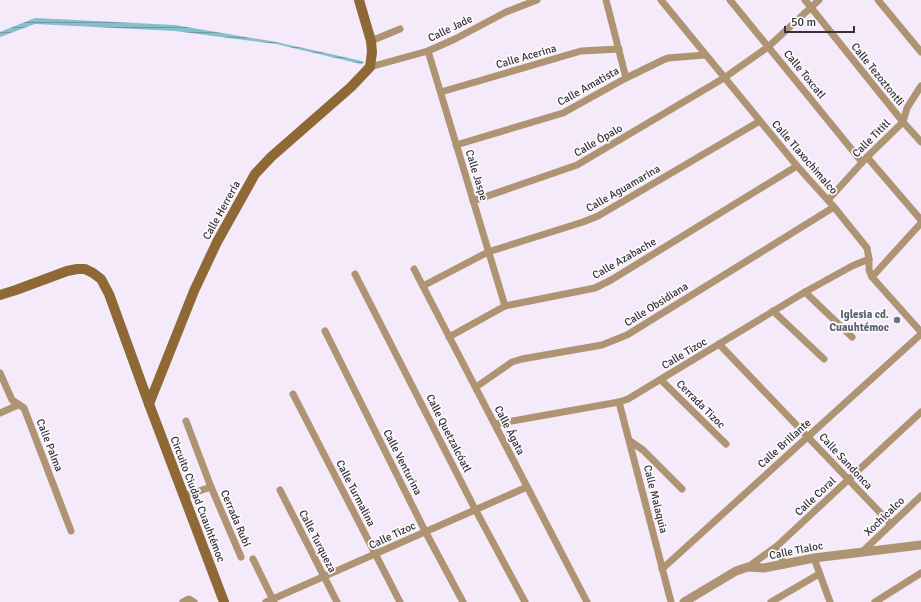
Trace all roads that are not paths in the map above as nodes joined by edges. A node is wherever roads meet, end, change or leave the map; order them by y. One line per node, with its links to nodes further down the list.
1 (359, 0): 11 (main road)
2 (536, 0): 14 (street, Calle Jade)
3 (606, 0): 13 (street)
4 (661, 0): 16 (street, Calle Tlaxochimalco)
5 (730, 0): 12 (street, Calle Toxcatl)
6 (805, 0): 9 (street, Calle Tezoztontli)
7 (819, 0): 9 (street, Calle Ópalo)
8 (878, 0): 15 (street)
9 (810, 7): 12 (street, Calle Ópalo); 25 (street, Calle Tezoztontli)
10 (400, 29): 11 (street)
11 (371, 41): 17 (main road)
12 (768, 47): 19 (street, Calle Ópalo); 28 (street, Calle Toxcatl)
13 (619, 49): 18 (street); 21 (street, Calle Acerina)
14 (428, 51): 17 (street, Calle Jade); 21 (street, Calle Jaspe)
15 (921, 52)
16 (705, 55): 18 (street, Calle Amatista); 19 (street, Calle Tlaxochimalco)
17 (370, 67): 55 (main road, Calle Herrería)
18 (626, 78): 27 (street, Calle Amatista)
19 (724, 78): 24 (street, Calle Tlaxochimalco); 31 (street, Calle Ópalo)
20 (921, 86): 22 (street, Calle Tititl)
21 (441, 92): 27 (street, Calle Jaspe)
22 (915, 93): 23 (street); 25 (street, Calle Tititl)
23 (921, 99)
24 (760, 121): 29 (street, Calle Tlaxochimalco); 34 (street, Calle Aguamarina)
25 (903, 122): 26 (street, Calle Tezoztontli); 28 (street, Calle Tititl)
26 (921, 142)
27 (456, 145): 31 (street, Calle Jaspe)
28 (865, 160): 30 (street, Calle Tititl); 33 (street, Calle Toxcatl)
29 (797, 166): 30 (street, Calle Tlaxochimalco); 42 (street, Calle Azabache)
30 (828, 200): 32 (street, Calle Tlaxochimalco)
31 (473, 201): 34 (street, Calle Jaspe)
32 (834, 207): 35 (street, Calle Tlaxochimalco); 52 (street, Calle Obsidiana)
33 (921, 222): 38 (street)
34 (488, 252): 39 (street, Calle Aguamarina); 42 (street, Calle Jaspe)
35 (869, 259): 38 (street, Calle Tlaxochimalco); 40 (street, Calle Tizoc)
36 (414, 269): 39 (street, Calle Ágata)
37 (355, 274): 71 (street, Calle Quetzalcóatl)
38 (872, 277): 45 (street)
39 (423, 286): 46 (street, Calle Ágata)
40 (805, 292): 43 (street, Calle Tizoc); 47 (street)
41 (0, 295): 55 (main road, Circuito Ciudad Cuauhtémoc)
42 (505, 306): 46 (street, Calle Azabache)
43 (773, 311): 48 (street, Calle Tizoc); 49 (street)
44 (325, 331): 74 (street, Calle Venturina)
45 (921, 333): 61 (street, Calle Brillante)
46 (449, 337): 52 (street, Calle Ágata)
47 (852, 337)
48 (720, 344): 51 (street, Calle Tizoc); 61 (street, Calle Sandonca)
49 (824, 359)
50 (0, 373): 56 (street, Calle Palma)
51 (661, 380): 54 (street, Calle Tizoc); 63 (street, Cerrada Tizoc)
52 (476, 387): 60 (street, Calle Ágata)
53 (293, 394): 78 (street, Calle Turmalina)
54 (619, 402): 60 (street, Calle Tizoc); 62 (street, Calle Malaquia)
55 (149, 404): 69 (main road, Circuito Ciudad Cuauhtémoc)
56 (18, 405): 58 (street); 73 (street, Calle Palma)
57 (921, 412): 64 (street, Calle Coral)
58 (0, 414)
59 (186, 421): 65 (street, Cerrada Rubí)
60 (495, 424): 66 (street, Calle Ágata)
61 (808, 436): 64 (street, Calle Sandonca); 84 (street, Calle Brillante)
62 (630, 441): 67 (street); 84 (street, Calle Malaquia)
63 (726, 444)
64 (848, 480): 72 (street, Calle Sandonca); 76 (street, Calle Coral)
65 (211, 487): 69 (street, Cerrada Rubí); 79 (street, Cerrada Rubí)
66 (527, 487): 71 (street, Calle Tizoc); 94 (street, Calle Ágata)
67 (682, 489)
68 (280, 490): 87 (street, Calle Turqueza)
69 (184, 496): 89 (main road, Circuito Ciudad Cuauhtémoc)
70 (921, 496): 72 (street, Xochicalco)
71 (475, 509): 74 (street, Calle Tizoc); 93 (street, Calle Quetzalcóatl)
72 (891, 524): 77 (street, Xochicalco)
73 (71, 531)
74 (425, 531): 78 (street, Calle Tizoc); 92 (street, Calle Venturina)
75 (921, 545): 77 (street, Calle Tlaloc)
76 (777, 546): 82 (street); 83 (street, Calle Coral)
77 (862, 552): 80 (street, Calle Tlaloc)
78 (375, 555): 87 (street, Calle Tizoc); 91 (street, Calle Turmalina)
79 (241, 557)
80 (814, 558): 82 (street, Calle Tlaloc); 86 (street)
81 (253, 559): 88 (street)
82 (784, 565): 83 (street, Calle Tlaloc)
83 (748, 567): 96 (street, Calle Tlaloc)
84 (662, 569): 95 (street, Calle Malaquia)
85 (921, 573): 99 (street)
86 (819, 574): 97 (street); 98 (street)
87 (324, 577): 88 (street, Calle Tizoc); 90 (street, Calle Turqueza)
88 (271, 601)
89 (224, 602)
90 (337, 602)
91 (400, 602)
92 (463, 602)
93 (525, 602)
94 (587, 602)
95 (671, 602)
96 (684, 602)
97 (771, 602)
98 (830, 602)
99 (875, 602)

